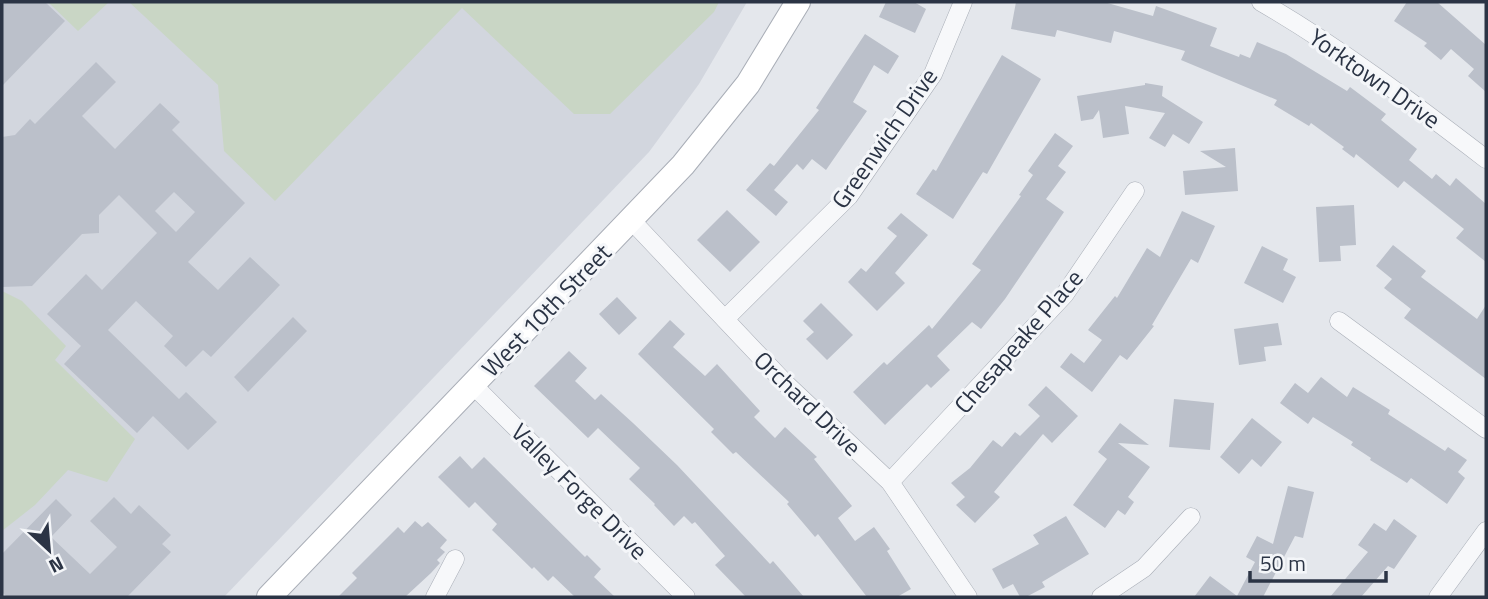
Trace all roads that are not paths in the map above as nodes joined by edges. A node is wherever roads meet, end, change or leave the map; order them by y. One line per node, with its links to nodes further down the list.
1 (798, 2): 6 (street, West 10th Street)
2 (963, 2): 7 (street, Greenwich Drive)
3 (1261, 2): 4 (street, Yorktown Drive)
4 (1486, 159)
5 (1135, 191): 11 (street, Chesapeake Place)
6 (632, 221): 7 (street, Orchard Drive); 9 (street, West 10th Street)
7 (725, 319): 11 (street, Orchard Drive)
8 (1339, 321): 10 (street)
9 (473, 385): 15 (street, West 10th Street); 17 (street, Valley Forge Drive)
10 (1486, 429)
11 (890, 482): 18 (street, Orchard Drive)
12 (1191, 517): 19 (street)
13 (1486, 531): 20 (street)
14 (454, 559): 16 (street)
15 (269, 597)
16 (435, 597)
17 (686, 597)
18 (968, 597)
19 (1101, 597)
20 (1438, 597)

